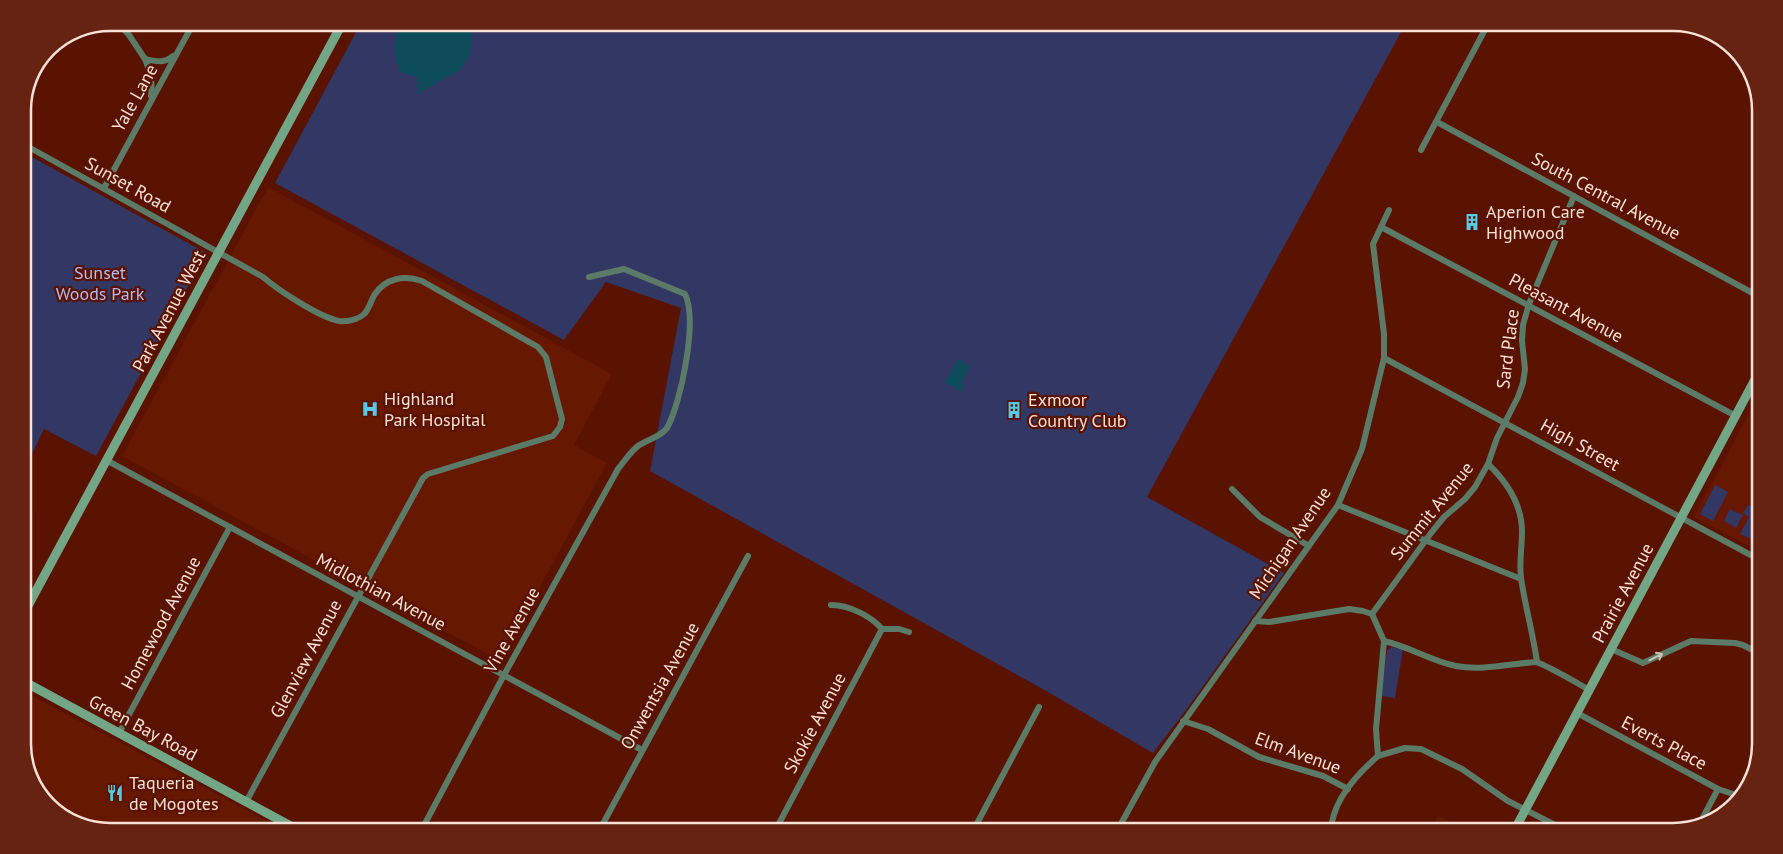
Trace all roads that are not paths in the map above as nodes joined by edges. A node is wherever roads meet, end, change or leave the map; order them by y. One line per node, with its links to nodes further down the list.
1 (125, 31): 6 (street)
2 (189, 31): 5 (street, Yale Lane)
3 (338, 31): 15 (main road, Park Avenue West)
4 (1484, 31): 8 (street)
5 (178, 52): 6 (street); 7 (street, Yale Lane)
6 (145, 59): 7 (street)
7 (151, 100): 11 (street, Yale Lane)
8 (1437, 122): 10 (street); 12 (street, South Central Avenue)
9 (31, 148): 11 (street, Sunset Road)
10 (1420, 150)
11 (104, 188): 15 (street, Sunset Road)
12 (1574, 196): 17 (street, South Central Avenue); 18 (street, Sard Place)
13 (1389, 210): 14 (street, Michigan Avenue)
14 (1381, 227): 18 (street, Pleasant Avenue); 19 (street, Michigan Avenue)
15 (219, 252): 23 (main road, Park Avenue West); 34 (street, Glenview Avenue)
16 (589, 277): 45 (street, Vine Avenue)
17 (1752, 293)
18 (1529, 304): 21 (street, Pleasant Avenue); 22 (street, Sard Place)
19 (1384, 358): 22 (street, High Street); 26 (street, Michigan Avenue)
20 (1752, 385): 21 (main road, Prairie Avenue)
21 (1736, 416): 27 (main road, Prairie Avenue)
22 (1505, 421): 24 (street, Summit Avenue); 27 (street, High Street)
23 (106, 460): 28 (street, Midlothian Avenue); 35 (main road, Park Avenue West)
24 (1488, 464): 29 (street, Summit Avenue); 33 (street)
25 (1232, 489): 30 (street)
26 (1338, 505): 29 (street); 30 (street, Michigan Avenue)
27 (1682, 517): 32 (street, High Street); 42 (main road, Prairie Avenue)
28 (230, 527): 34 (street, Midlothian Avenue); 51 (street, Homewood Avenue)
29 (1426, 541): 33 (street); 37 (street, Summit Avenue)
30 (1309, 546): 38 (street, Michigan Avenue)
31 (748, 556): 52 (street, Onwentsia Avenue)
32 (1752, 556)
33 (1521, 579): 44 (street)
34 (357, 597): 45 (street, Midlothian Avenue); 57 (street, Glenview Avenue)
35 (31, 599)
36 (831, 605): 39 (street)
37 (1372, 614): 38 (street); 41 (street)
38 (1255, 621): 50 (street, Michigan Avenue)
39 (882, 629): 40 (street); 63 (street, Skokie Avenue)
40 (909, 632)
41 (1384, 640): 44 (street); 53 (street)
42 (1612, 648): 43 (street, one-way to 43); 47 (main road, Prairie Avenue)
43 (1752, 650)
44 (1537, 662): 47 (street)
45 (504, 676): 52 (street, Midlothian Avenue); 61 (street, Vine Avenue)
46 (31, 686): 51 (main road, Green Bay Road)
47 (1589, 690): 49 (main road, Prairie Avenue)
48 (1039, 708): 64 (street)
49 (1577, 713): 55 (street, Everts Place); 58 (main road, Prairie Avenue)
50 (1183, 721): 54 (street, Elm Avenue); 65 (street, Michigan Avenue)
51 (119, 733): 57 (main road, Green Bay Road)
52 (642, 750): 62 (street, Onwentsia Avenue)
53 (1378, 756): 54 (street); 58 (street)
54 (1348, 788): 66 (street)
55 (1718, 789): 56 (street, Everts Place); 59 (street)
56 (1733, 794)
57 (246, 802): 60 (main road, Green Bay Road)
58 (1525, 811): 67 (main road, Prairie Avenue); 68 (street)
59 (1703, 817)
60 (284, 823)
61 (426, 823)
62 (604, 823)
63 (780, 823)
64 (978, 823)
65 (1123, 823)
66 (1332, 823)
67 (1519, 823)
68 (1549, 823)

